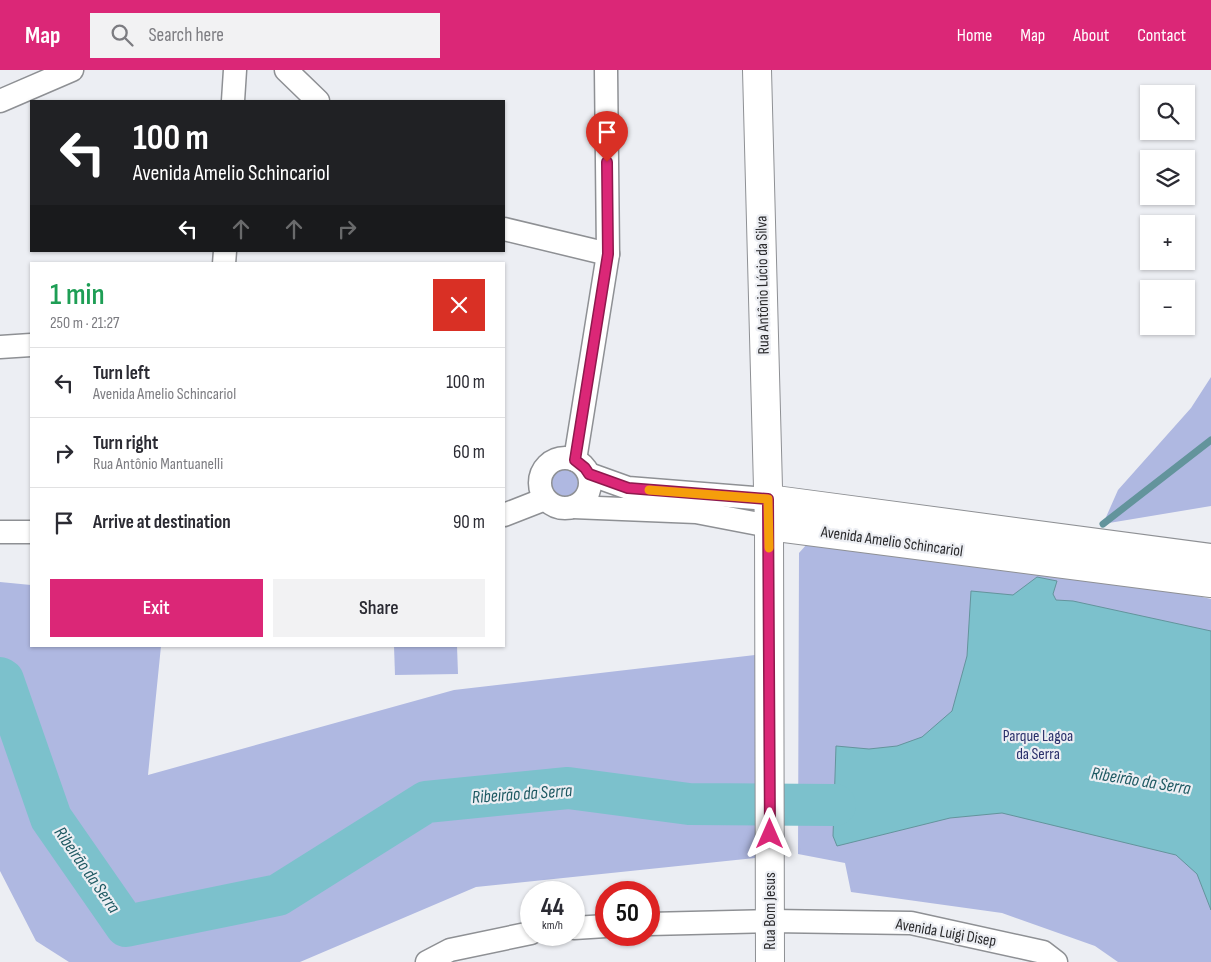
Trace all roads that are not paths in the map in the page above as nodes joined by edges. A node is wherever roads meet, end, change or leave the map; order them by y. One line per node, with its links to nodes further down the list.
1 (72, 70): 8 (street)
2 (235, 70): 6 (street)
3 (286, 70): 7 (street)
4 (606, 70): 10 (street)
5 (757, 70): 15 (main road, Rua Antônio Lúcio da Silva)
6 (233, 100)
7 (317, 100)
8 (0, 101)
9 (505, 228): 10 (street)
10 (608, 254): 13 (street)
11 (30, 345): 12 (street)
12 (0, 347)
13 (582, 467): 14 (street); 15 (street, Avenida Amelio Schincariol); 16 (street)
14 (544, 499): 16 (street); 17 (street)
15 (768, 499): 18 (main road, Rua Bom Jesus); 21 (main road, Avenida Amelio Schincariol)
16 (573, 507): 18 (street, Avenida Amelio Schincariol)
17 (505, 515)
18 (769, 526): 22 (main road, Avenida Amelio Schincariol); 23 (main road, Rua Bom Jesus)
19 (0, 532): 20 (street)
20 (30, 532)
21 (1211, 558)
22 (1211, 583)
23 (771, 921): 24 (street, Avenida Luigi Disep); 27 (main road, Rua Bom Jesus); 28 (street, Avenida Luigi Disep)
24 (660, 924)
25 (520, 935): 26 (street)
26 (426, 962)
27 (770, 962)
28 (1056, 962)

